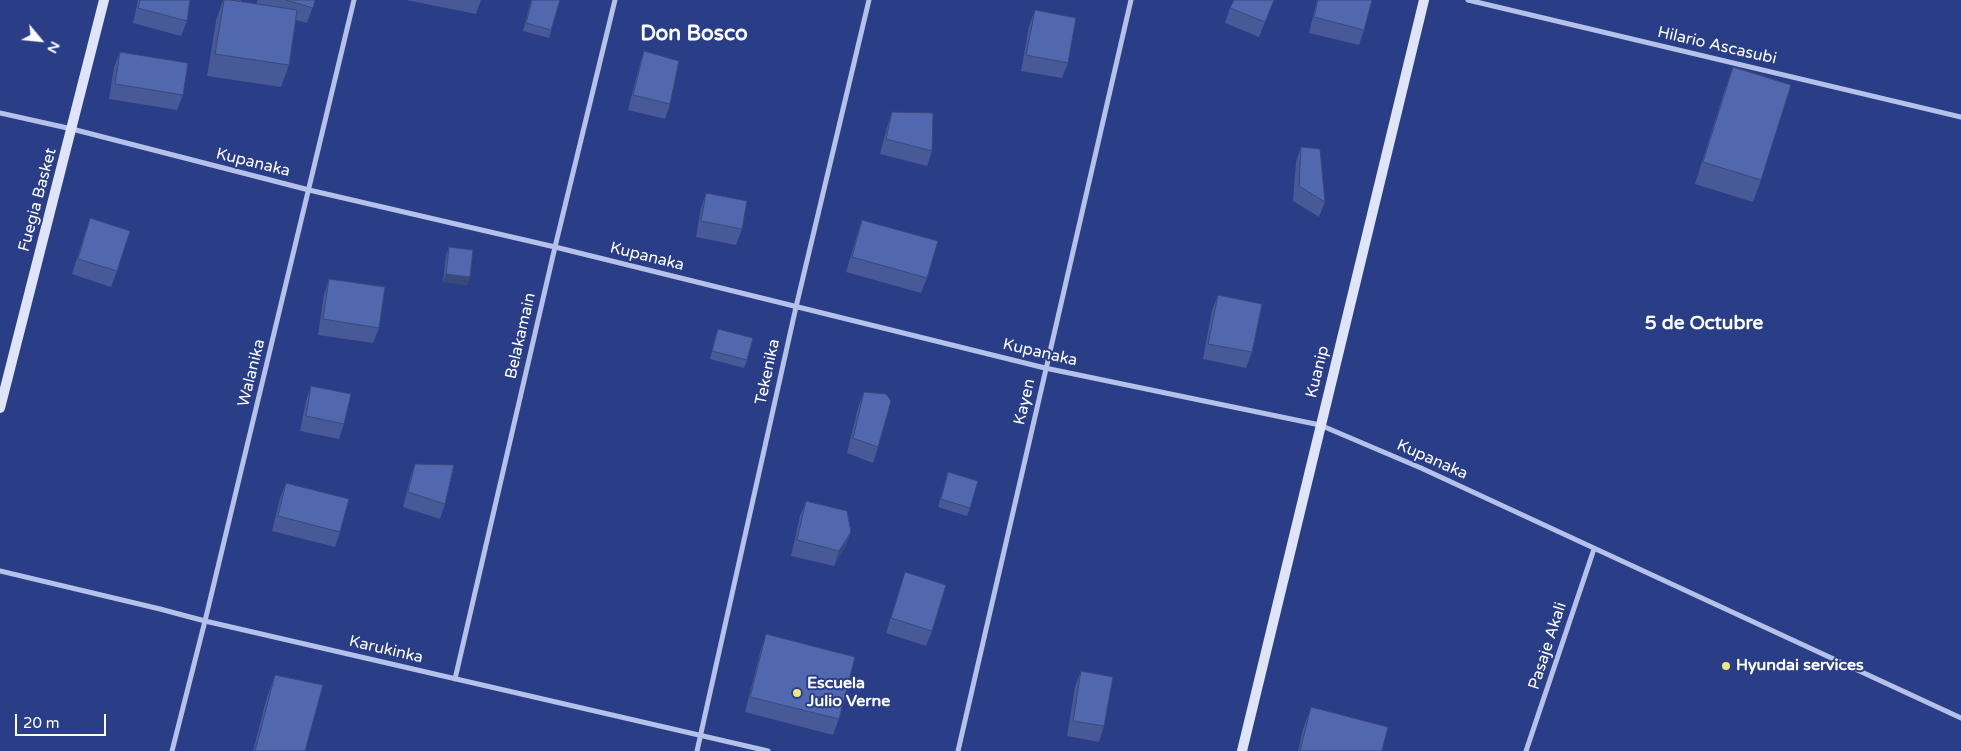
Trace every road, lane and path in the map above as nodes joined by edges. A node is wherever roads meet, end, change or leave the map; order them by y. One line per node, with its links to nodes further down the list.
1 (104, 0): 10 (main road, Fuegia Basket)
2 (354, 0): 11 (street, Walanika)
3 (614, 0): 12 (street, Belakamain)
4 (870, 0): 13 (street, Tekenika)
5 (1131, 0): 14 (street, Kayen)
6 (1424, 0): 16 (main road, Kuanip)
7 (1468, 0): 9 (street, Hilario Ascasubi)
8 (0, 113): 10 (street, Kupanaka)
9 (1961, 117)
10 (72, 129): 11 (street, Kupanaka); 15 (main road, Fuegia Basket)
11 (309, 190): 12 (street, Kupanaka); 19 (street, Walanika)
12 (554, 247): 13 (street, Kupanaka); 20 (street, Belakamain)
13 (796, 307): 14 (street, Kupanaka); 22 (street, Tekenika)
14 (1046, 368): 16 (street, Kupanaka); 26 (street, Kayen)
15 (0, 408)
16 (1320, 426): 17 (street, Kupanaka); 27 (main road, Kuanip)
17 (1594, 549): 21 (street, Kupanaka); 28 (street, Pasaje Akali)
18 (0, 571): 19 (street, Karukinka)
19 (205, 621): 20 (street, Karukinka); 23 (street, Walanika)
20 (455, 679): 22 (street, Karukinka)
21 (1961, 718)
22 (701, 735): 24 (street, Tekenika); 25 (street, Karukinka)
23 (172, 751)
24 (697, 751)
25 (768, 751)
26 (958, 751)
27 (1242, 751)
28 (1526, 751)

